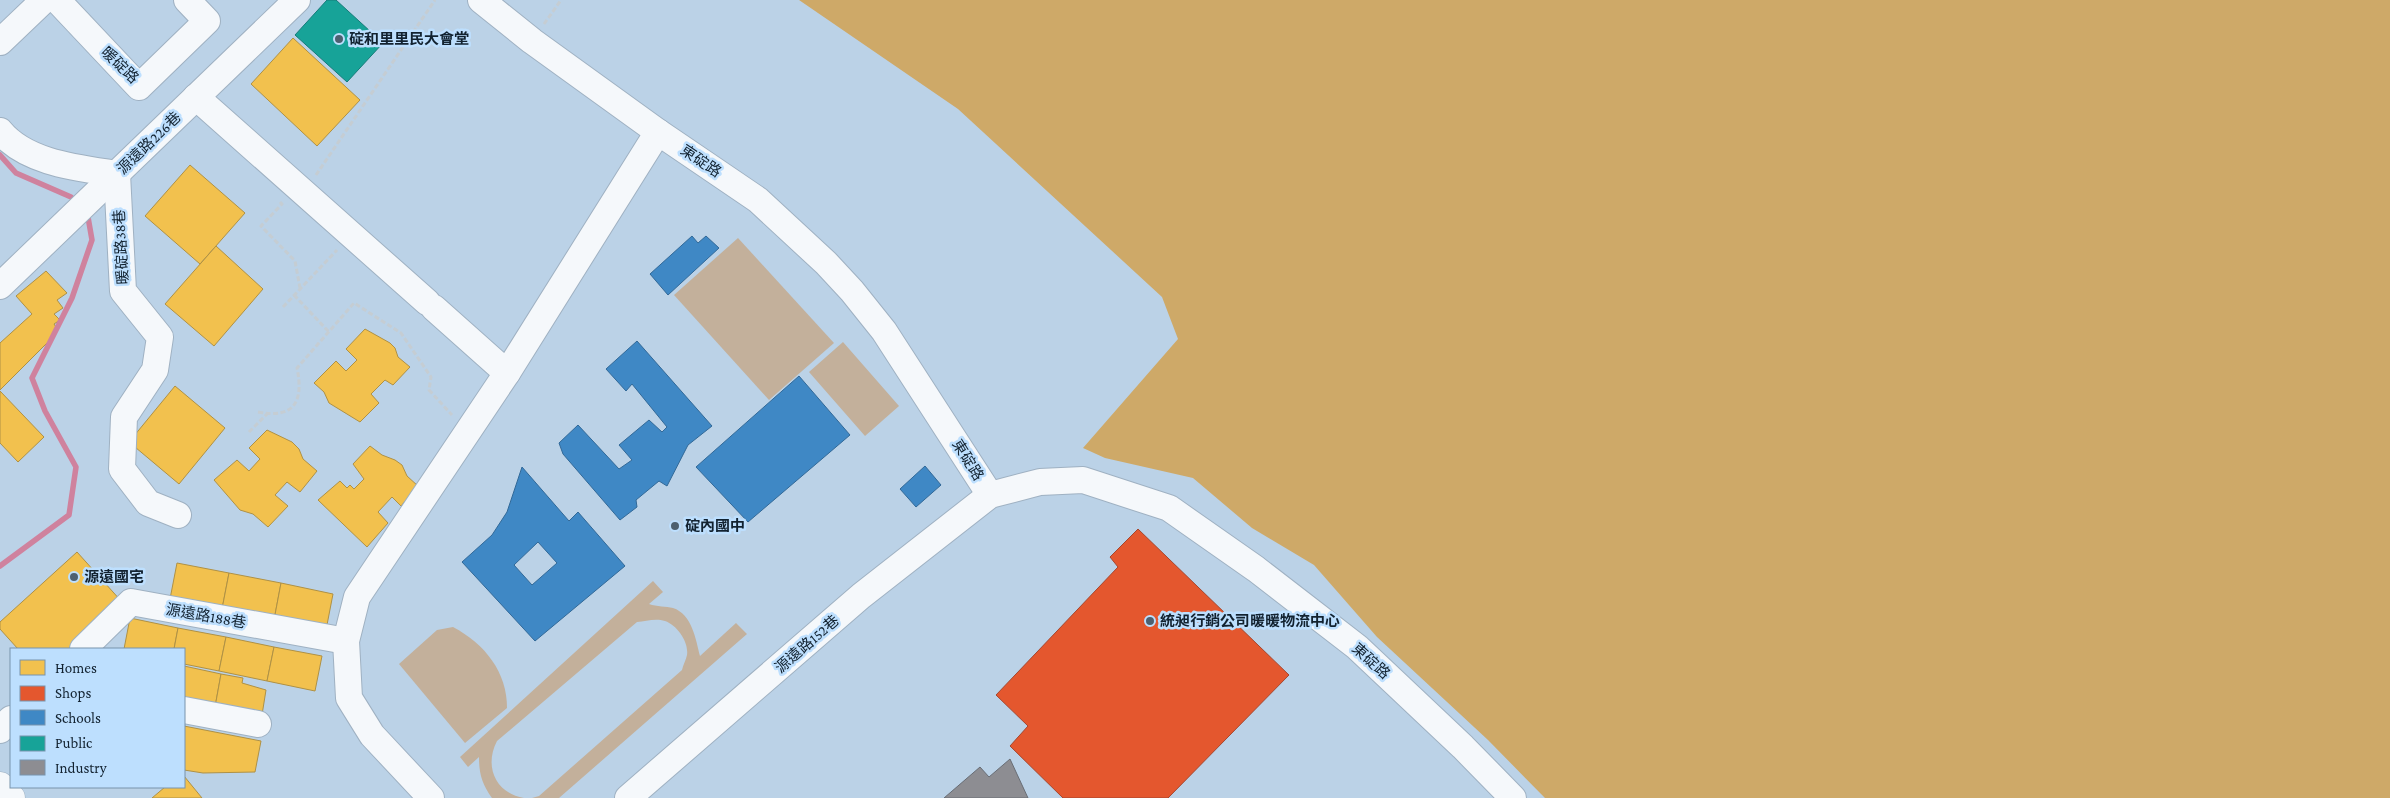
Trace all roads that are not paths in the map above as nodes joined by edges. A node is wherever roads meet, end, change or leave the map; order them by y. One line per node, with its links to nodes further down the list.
1 (44, 0): 6 (street)
2 (56, 0): 3 (street, 暖碇路)
3 (187, 0)
4 (297, 0): 7 (street, 源遠路226巷)
5 (481, 0): 9 (street, 東碇路)
6 (0, 42)
7 (196, 98): 10 (street, 源遠路226巷); 12 (street)
8 (0, 131): 10 (street)
9 (658, 132): 12 (street); 13 (street, 東碇路)
10 (117, 174): 11 (street, 源遠路226巷); 14 (street, 暖碇路38巷)
11 (0, 286)
12 (507, 373): 15 (street)
13 (990, 494): 24 (street, 源遠路152巷); 25 (street, 東碇路)
14 (178, 515)
15 (346, 641): 16 (street, 源遠路188巷); 23 (street)
16 (84, 648)
17 (185, 710): 19 (street)
18 (10, 720): 20 (street)
19 (258, 724)
20 (0, 730)
21 (0, 786): 22 (main road)
22 (11, 798)
23 (431, 798)
24 (628, 798)
25 (1513, 798)

